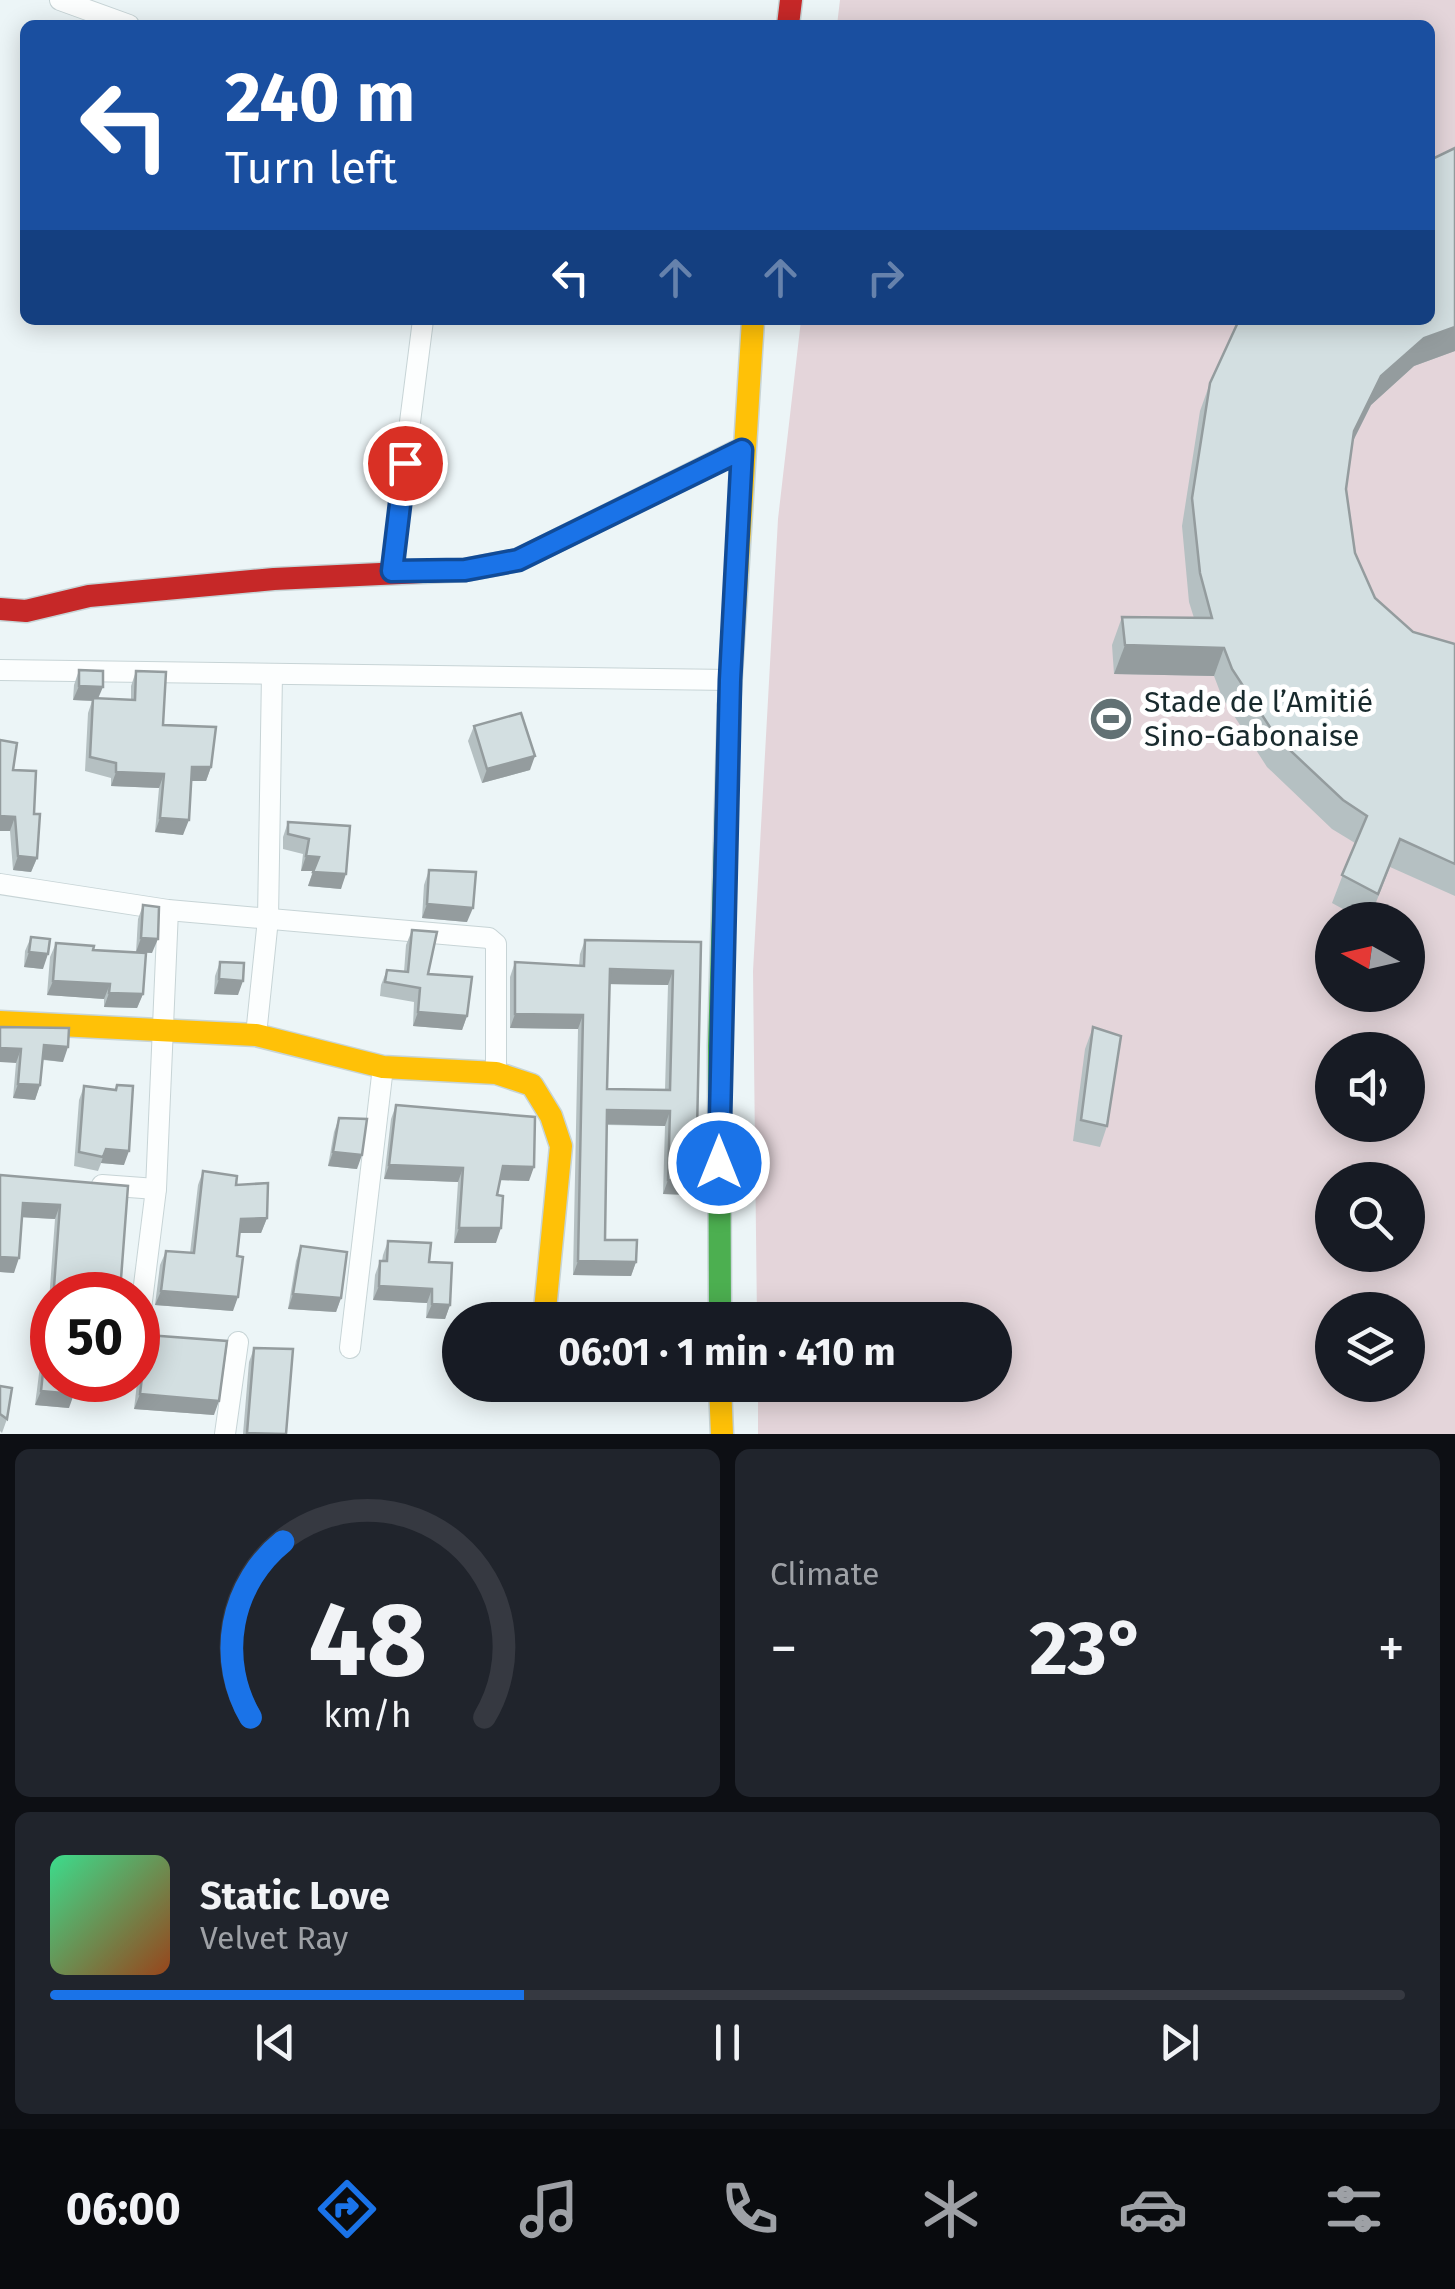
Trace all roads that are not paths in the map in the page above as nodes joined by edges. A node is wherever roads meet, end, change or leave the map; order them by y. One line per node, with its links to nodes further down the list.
1 (60, 0): 2 (street)
2 (116, 20)
3 (422, 325): 6 (street)
4 (753, 325): 5 (street)
5 (742, 450): 6 (street); 10 (street)
6 (392, 571): 7 (street)
7 (0, 609)
8 (0, 670): 9 (street)
9 (272, 674): 10 (street); 13 (street)
10 (730, 680): 23 (street)
11 (0, 884): 12 (street)
12 (168, 910): 13 (street); 15 (street)
13 (268, 918): 16 (street); 18 (street)
14 (0, 1022): 15 (street)
15 (162, 1029): 16 (street); 20 (street)
16 (256, 1035): 17 (street)
17 (383, 1067): 18 (street); 25 (street)
18 (496, 1073): 22 (street)
19 (80, 1184): 20 (street)
20 (156, 1189): 21 (street)
21 (146, 1272)
22 (546, 1302)
23 (720, 1302)
24 (238, 1342): 27 (street)
25 (350, 1348)
26 (721, 1402): 28 (street)
27 (226, 1434)
28 (722, 1434)

